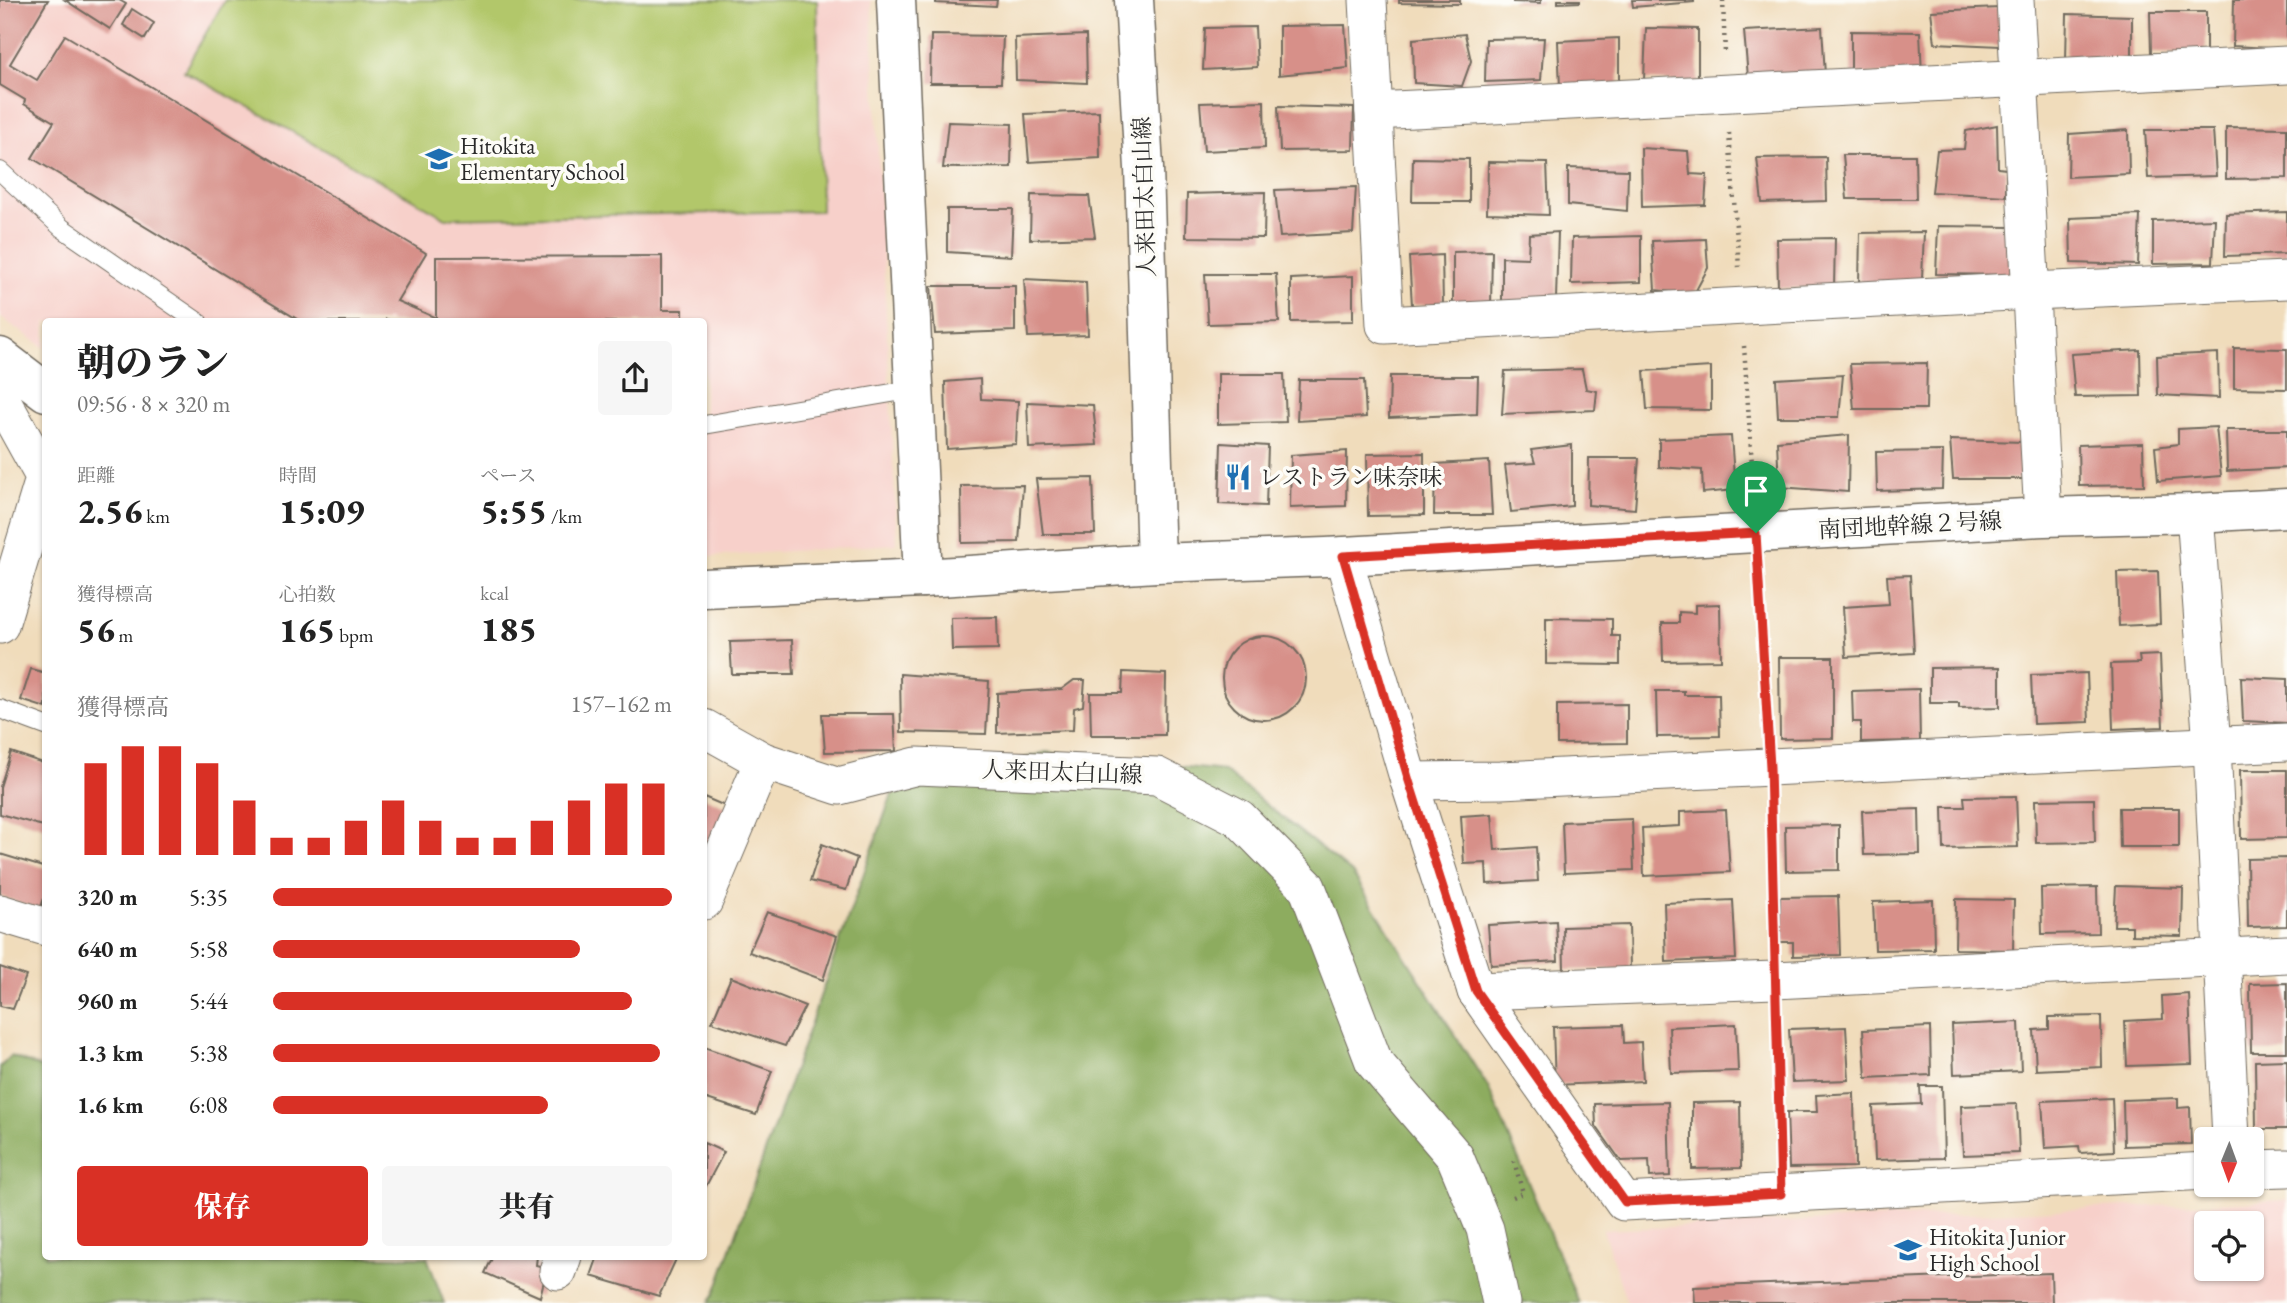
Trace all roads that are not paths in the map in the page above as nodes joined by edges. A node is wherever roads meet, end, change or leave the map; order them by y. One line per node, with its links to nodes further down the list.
1 (896, 0): 14 (street)
2 (1134, 0): 23 (street, 人来田太白山線)
3 (1368, 0): 7 (street)
4 (2015, 0): 6 (street)
5 (2287, 65): 6 (street)
6 (2019, 79): 7 (street); 10 (street)
7 (1374, 111): 10 (street)
8 (0, 171): 11 (lane)
9 (2287, 280): 10 (street)
10 (2031, 291): 21 (street)
11 (192, 318)
12 (0, 357): 13 (street)
13 (42, 389)
14 (915, 389): 16 (lane); 24 (street)
15 (0, 397): 17 (street)
16 (707, 424)
17 (42, 474)
18 (42, 489): 26 (street)
19 (2287, 508): 20 (street, 南団地幹線２号線)
20 (2196, 513): 21 (street, 南団地幹線２号線); 31 (street)
21 (2043, 517): 22 (street, 南団地幹線２号線)
22 (1343, 556): 23 (street, 南団地幹線２号線); 33 (street)
23 (1156, 563): 24 (street, 南団地幹線２号線)
24 (923, 578): 25 (street, 南団地幹線２号線)
25 (707, 588)
26 (0, 625)
27 (0, 709): 28 (lane)
28 (42, 725)
29 (707, 730): 32 (street, 人来田太白山線)
30 (2287, 742): 31 (street)
31 (2212, 746): 33 (street); 38 (street)
32 (763, 761): 34 (street); 44 (street, 人来田太白山線)
33 (1409, 781): 39 (street)
34 (707, 894)
35 (0, 912): 36 (street)
36 (42, 926)
37 (2287, 954): 38 (street)
38 (2222, 958): 39 (street); 40 (street)
39 (1476, 991): 43 (street)
40 (2230, 1127)
41 (2287, 1168): 42 (street)
42 (2264, 1169)
43 (2194, 1172)
44 (1501, 1303)

